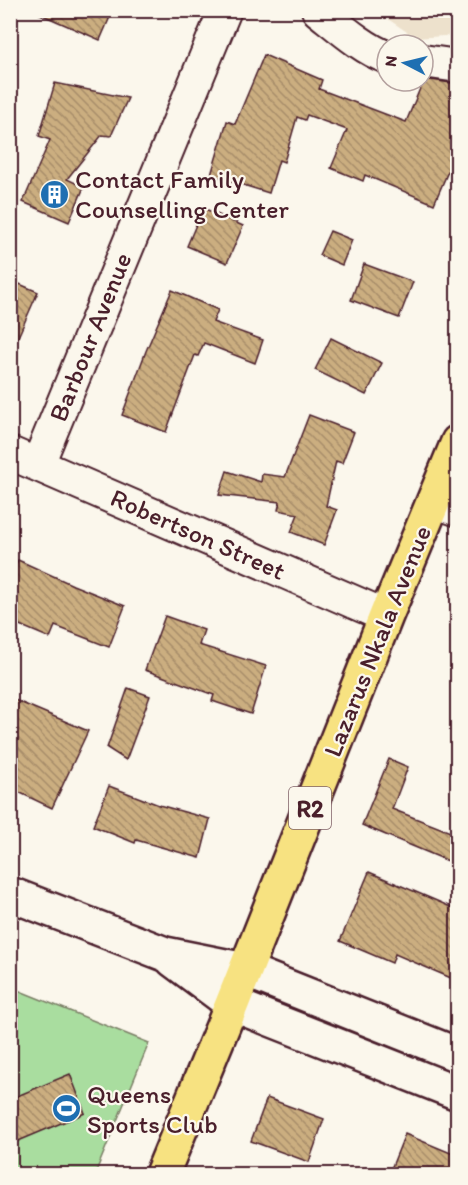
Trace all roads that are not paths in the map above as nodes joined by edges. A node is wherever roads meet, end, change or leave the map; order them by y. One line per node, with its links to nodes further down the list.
1 (225, 10): 7 (street, Barbour Avenue)
2 (318, 10): 3 (street)
3 (375, 51)
4 (435, 63): 5 (street)
5 (458, 66)
6 (458, 442): 8 (highway, Lazarus Nkala Avenue / R2)
7 (24, 458): 9 (street, Robertson Street)
8 (446, 506): 9 (highway, Lazarus Nkala Avenue / R2)
9 (386, 616): 12 (highway, Lazarus Nkala Avenue / R2)
10 (10, 894): 11 (main road)
11 (165, 954): 12 (main road); 13 (main road)
12 (245, 970): 13 (highway, Lazarus Nkala Avenue / R2); 14 (main road)
13 (232, 1004): 15 (main road); 16 (highway, Lazarus Nkala Avenue / R2)
14 (458, 1055)
15 (458, 1093)
16 (162, 1174)

